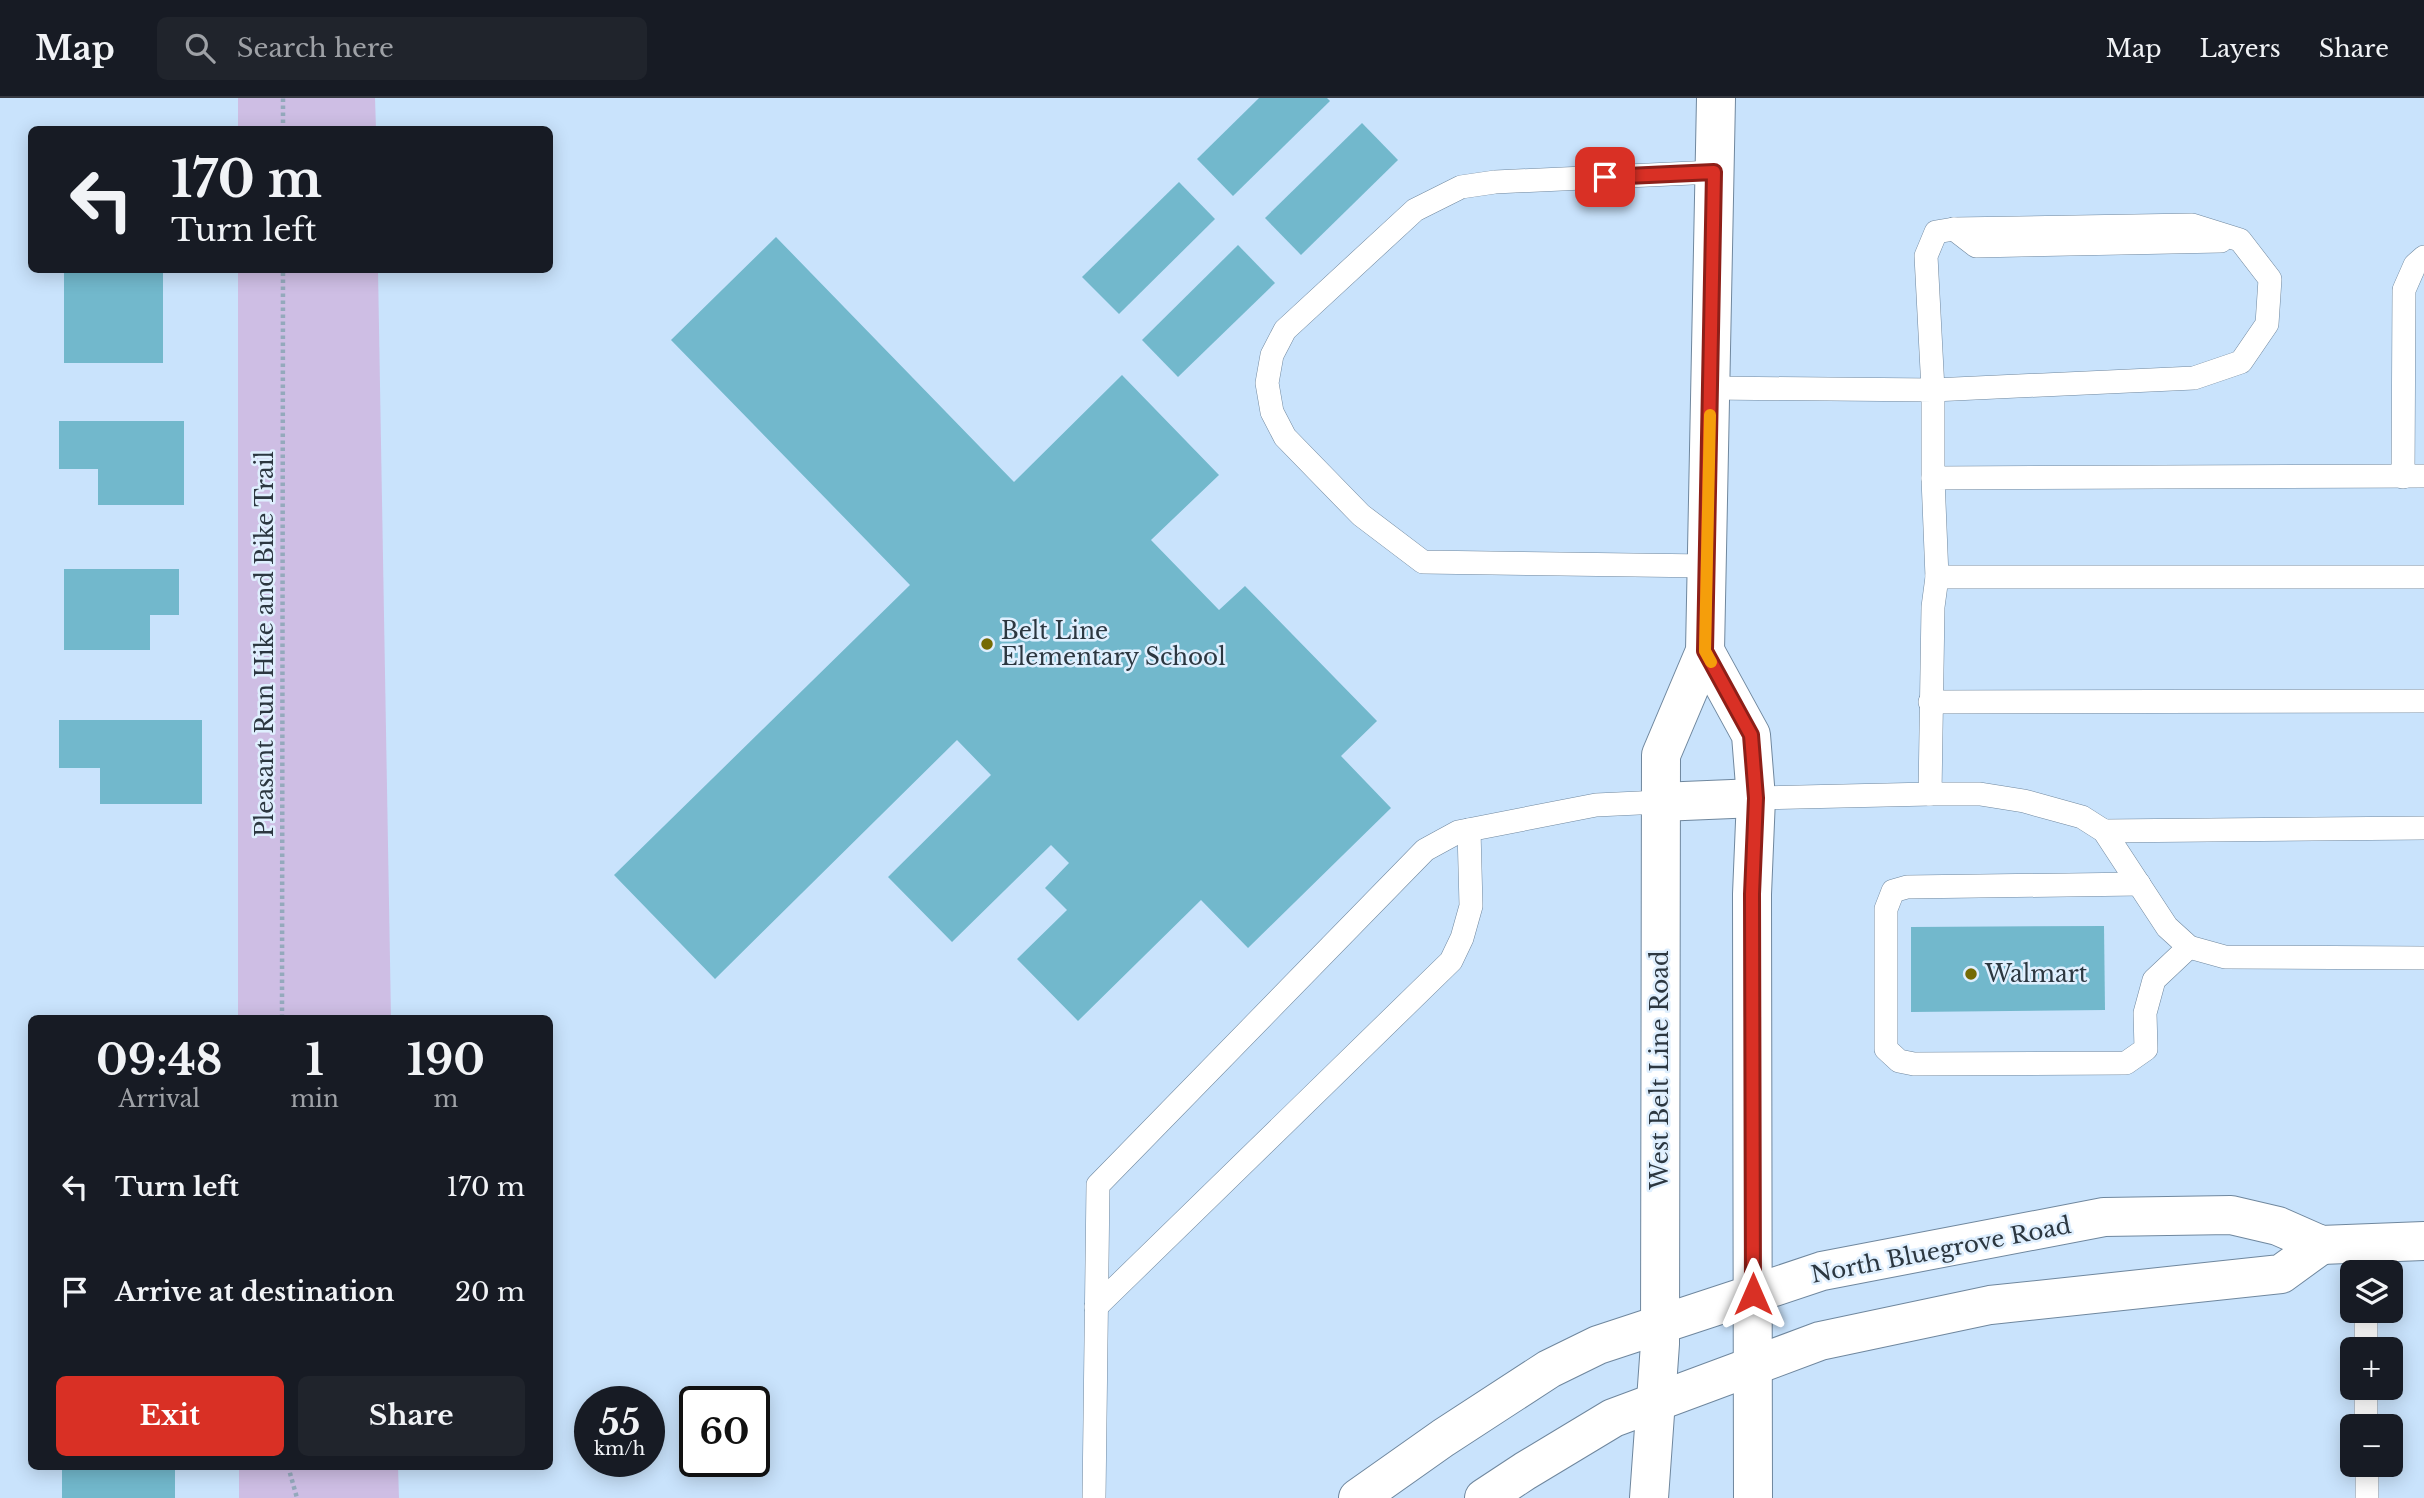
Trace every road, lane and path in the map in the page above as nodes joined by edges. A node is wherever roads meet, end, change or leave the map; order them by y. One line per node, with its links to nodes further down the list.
1 (283, 98): 3 (path)
2 (1716, 98): 4 (main road, West Belt Line Road)
3 (283, 126)
4 (1714, 172): 7 (main road, West Belt Line Road); 11 (lane)
5 (2424, 257): 9 (lane)
6 (283, 273): 26 (path, Pleasant Run Hike and Bike Trail)
7 (1710, 388): 8 (lane); 11 (main road, West Belt Line Road)
8 (1933, 390): 8 (lane); 10 (lane)
9 (2414, 477): 10 (lane)
10 (1933, 478): 12 (lane)
11 (1707, 566): 14 (main road, West Belt Line Road)
12 (1937, 577): 13 (lane); 16 (lane)
13 (2424, 577)
14 (1705, 651): 18 (main road); 19 (main road, West Belt Line Road)
15 (2424, 701): 16 (lane)
16 (1930, 702): 17 (lane)
17 (1930, 794): 18 (lane); 22 (lane)
18 (1756, 798): 19 (main road); 30 (main road)
19 (1660, 802): 21 (lane); 32 (main road, West Belt Line Road)
20 (2424, 828): 22 (lane)
21 (1469, 830): 31 (lane); 31 (lane)
22 (2104, 831): 23 (lane)
23 (2139, 884): 24 (lane); 24 (lane)
24 (2189, 947): 25 (lane)
25 (2424, 958)
26 (282, 1015)
27 (2424, 1241): 29 (main road, North Bluegrove Road)
28 (2321, 1245): 29 (main road, North Bluegrove Road); 30 (main road, North Bluegrove Road); 33 (main road)
29 (2366, 1258)
30 (1753, 1294): 32 (main road, North Bluegrove Road); 33 (main road)
31 (1096, 1307): 38 (lane)
32 (1660, 1325): 34 (main road, West Belt Line Road); 39 (main road, North Bluegrove Road)
33 (1753, 1366): 34 (main road); 42 (main road)
34 (1656, 1402): 40 (main road); 41 (main road, West Belt Line Road)
35 (289, 1470): 37 (path)
36 (2367, 1477): 43 (lane)
37 (297, 1498)
38 (1094, 1498)
39 (1358, 1498)
40 (1484, 1498)
41 (1649, 1498)
42 (1753, 1498)
43 (2367, 1498)

